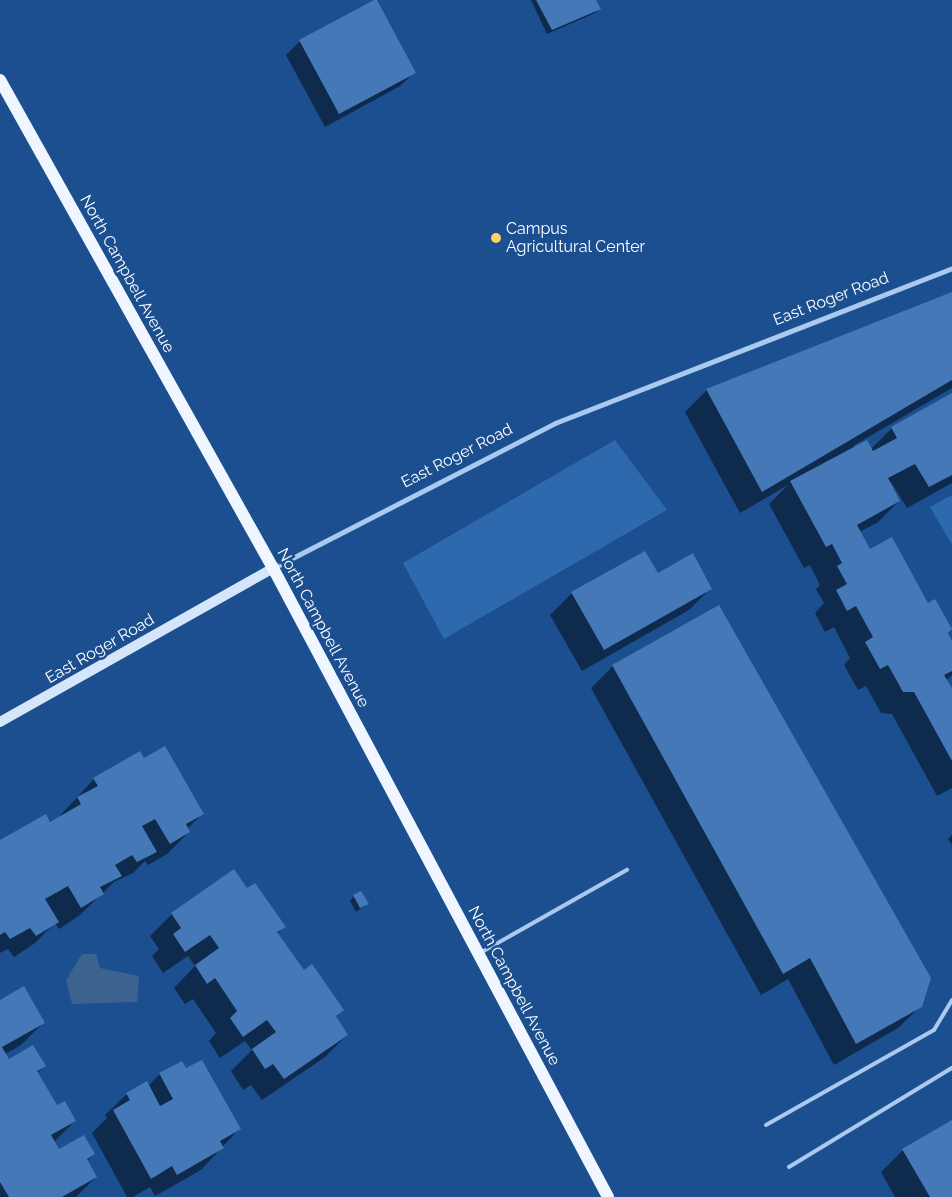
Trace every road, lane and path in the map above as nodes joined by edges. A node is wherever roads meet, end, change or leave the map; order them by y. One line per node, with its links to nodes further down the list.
1 (0, 80): 3 (main road, North Campbell Avenue)
2 (952, 268): 3 (street, East Roger Road)
3 (273, 568): 4 (street, East Roger Road); 6 (main road, North Campbell Avenue)
4 (0, 722)
5 (627, 870): 6 (lane)
6 (478, 954): 11 (main road, North Campbell Avenue)
7 (952, 1000): 9 (lane)
8 (952, 1068): 10 (lane)
9 (766, 1125)
10 (789, 1167)
11 (608, 1197)

